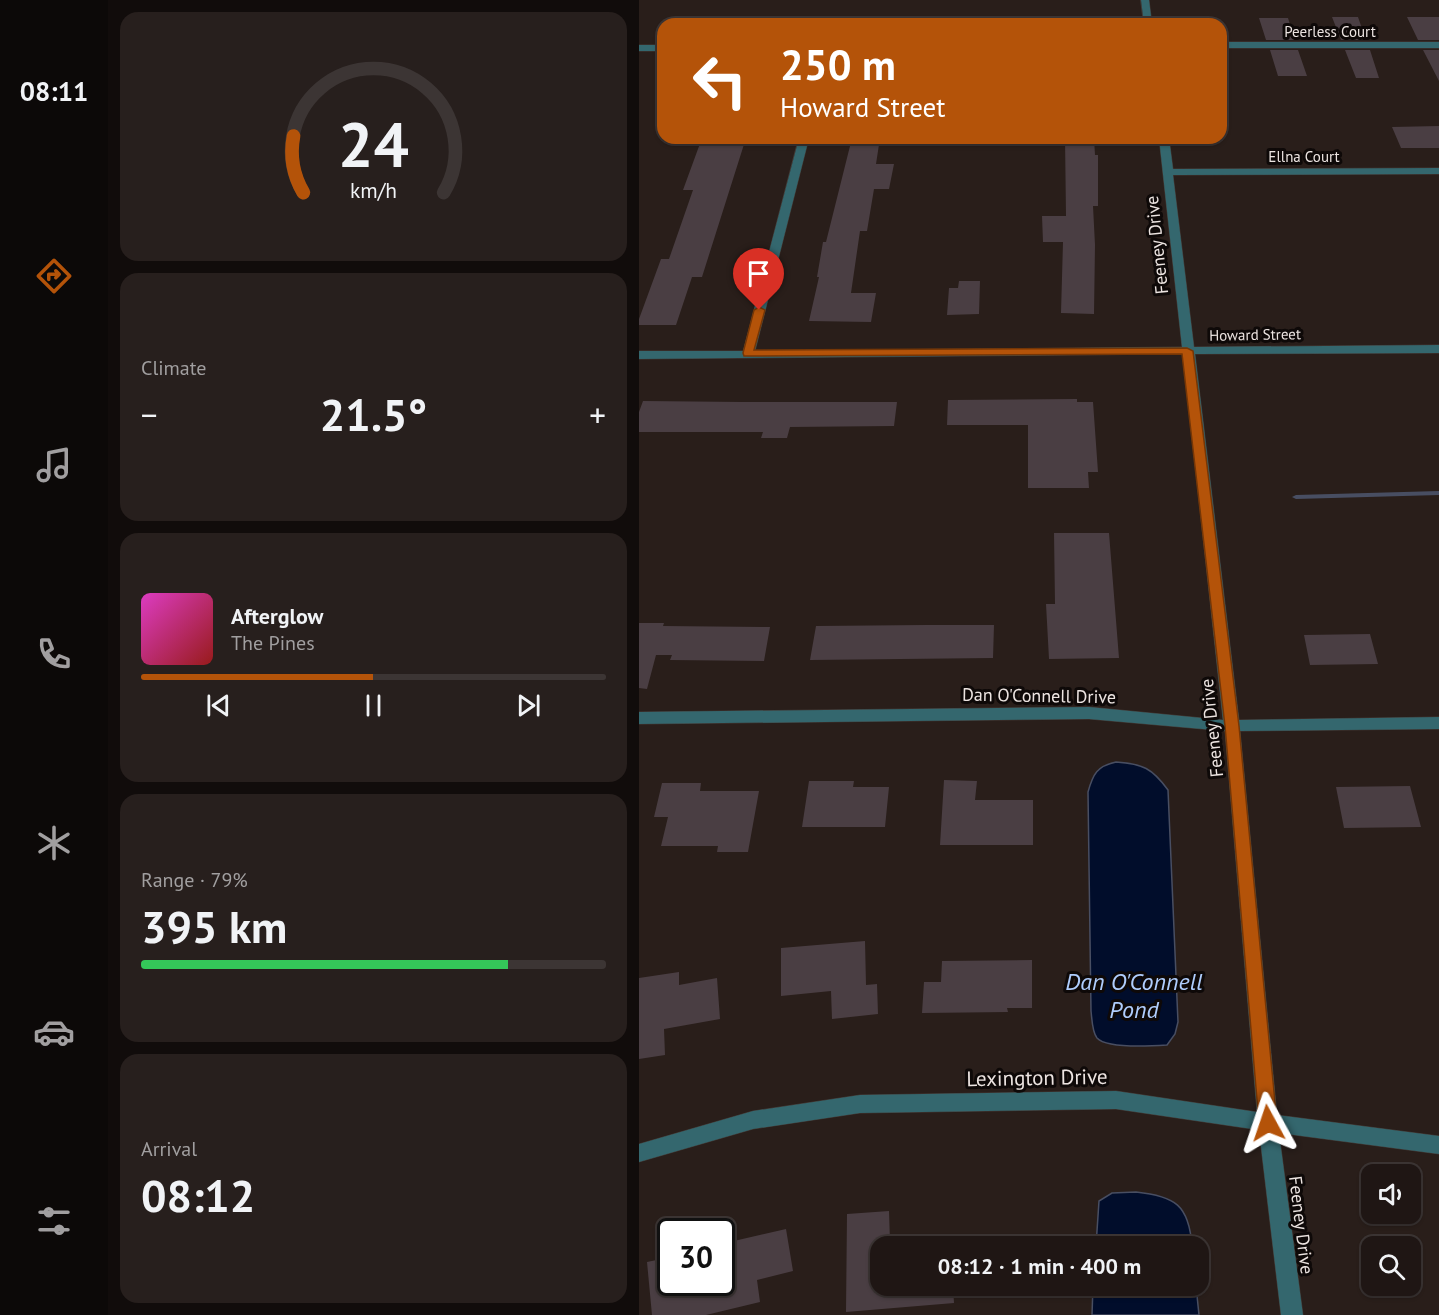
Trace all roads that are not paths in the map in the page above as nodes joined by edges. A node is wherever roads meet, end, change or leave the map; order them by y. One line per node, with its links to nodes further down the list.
1 (1145, 0): 2 (street)
2 (1147, 18)
3 (1227, 45): 4 (street, Peerless Court)
4 (1439, 45)
5 (639, 48): 6 (street)
6 (657, 48)
7 (802, 144): 13 (street)
8 (1165, 144): 10 (street, Feeney Drive)
9 (1439, 171): 10 (street, Ellna Court)
10 (1169, 172): 12 (street, Feeney Drive)
11 (1439, 349): 12 (street, Howard Street)
12 (1187, 351): 13 (street, Howard Street); 17 (street, Feeney Drive)
13 (748, 353): 14 (street, Howard Street)
14 (639, 354)
15 (639, 718): 17 (street, Dan O'Connell Drive)
16 (1439, 723): 17 (street, Dan O'Connell Drive)
17 (1232, 726): 18 (street, Feeney Drive)
18 (1268, 1123): 19 (street, Lexington Drive); 20 (street, Lexington Drive); 21 (street, Feeney Drive)
19 (1439, 1145)
20 (639, 1153)
21 (1292, 1315)

